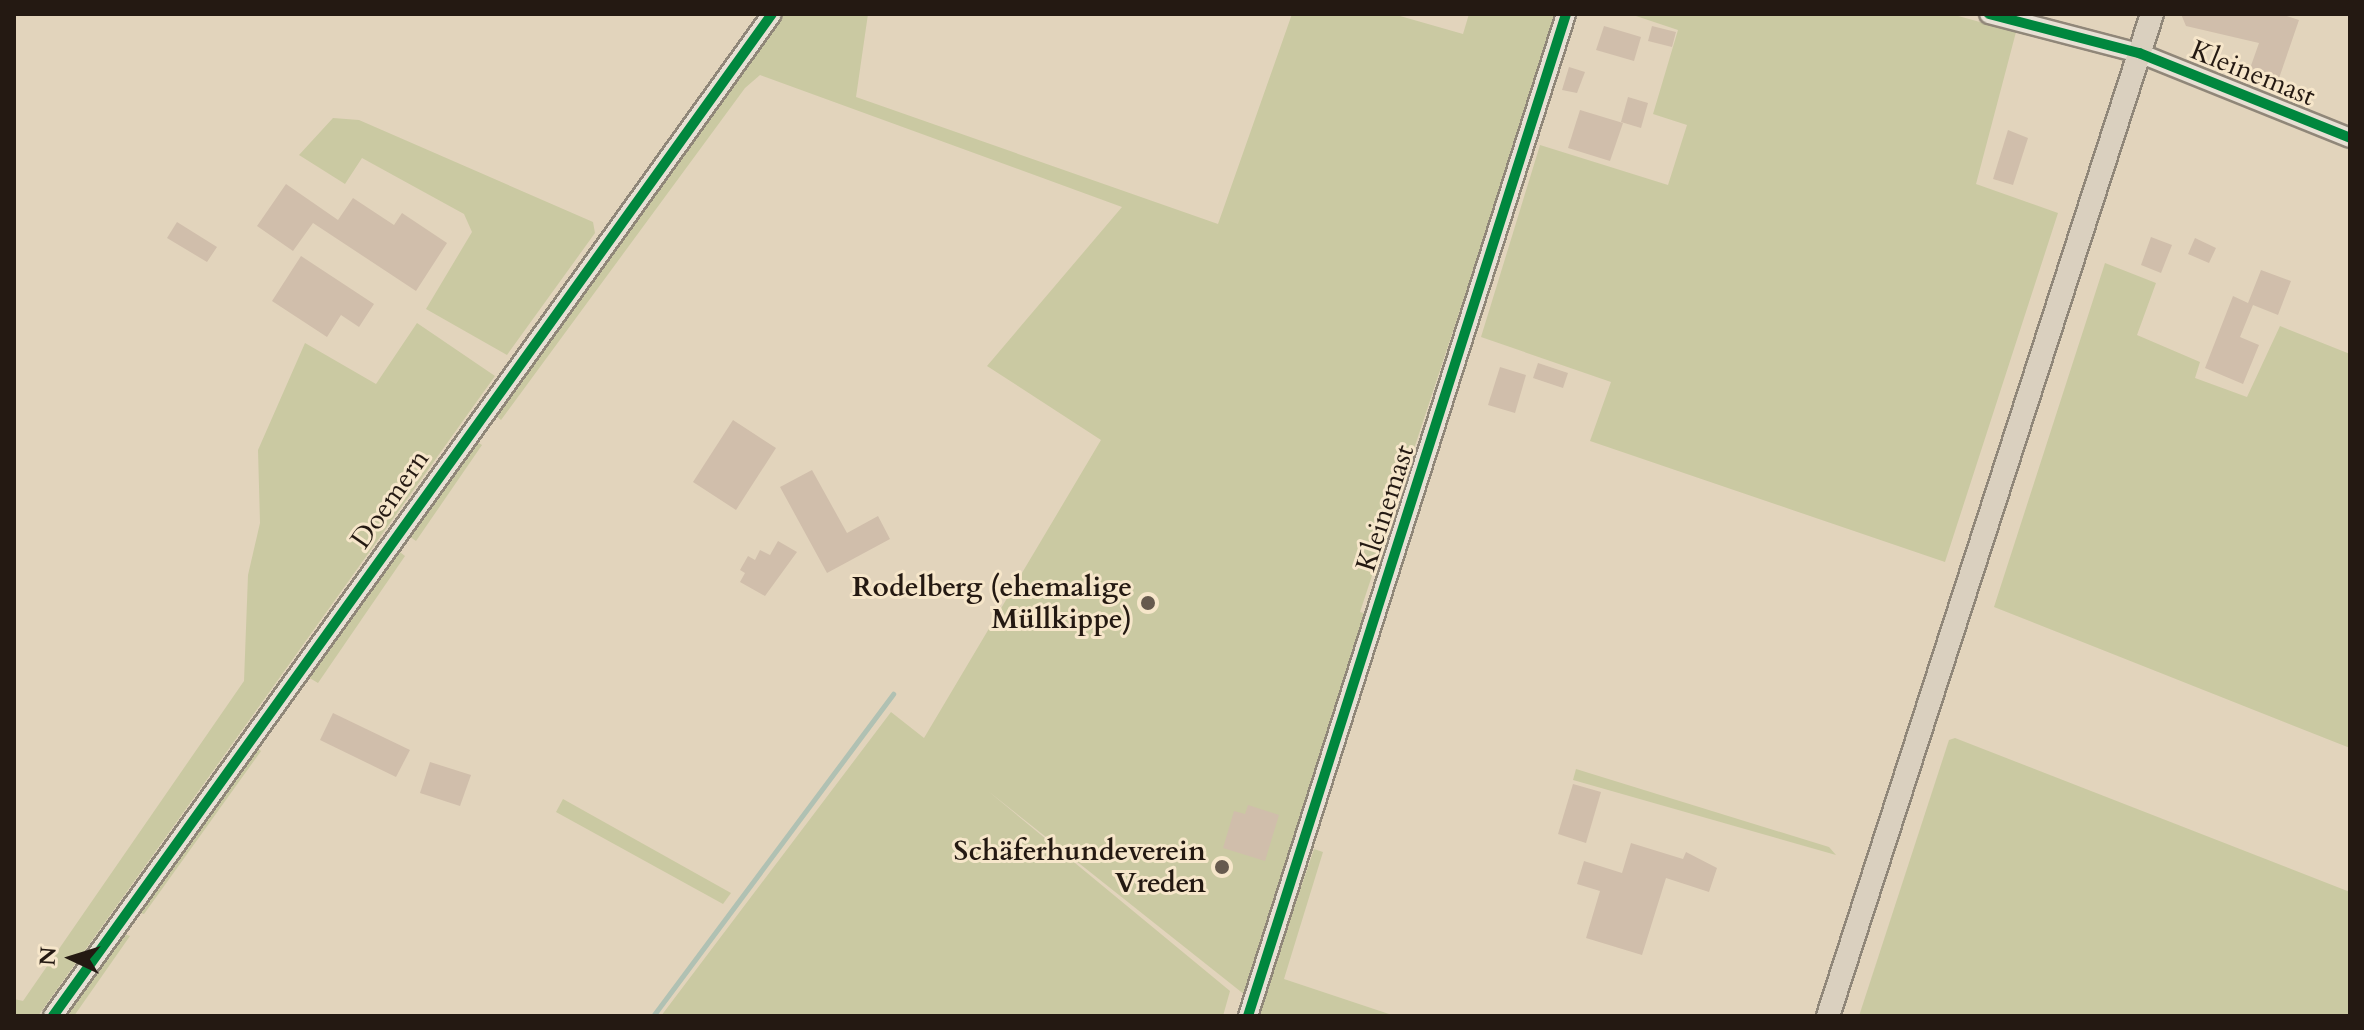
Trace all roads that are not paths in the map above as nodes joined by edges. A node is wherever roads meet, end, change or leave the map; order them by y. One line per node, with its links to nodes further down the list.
1 (772, 14): 7 (street, Doemern)
2 (1566, 14): 8 (street, Kleinemast)
3 (1989, 14): 5 (street)
4 (2152, 14): 5 (main road)
5 (2139, 53): 6 (street, Kleinemast); 9 (main road)
6 (2350, 138)
7 (53, 1016)
8 (1248, 1016)
9 (1828, 1016)

